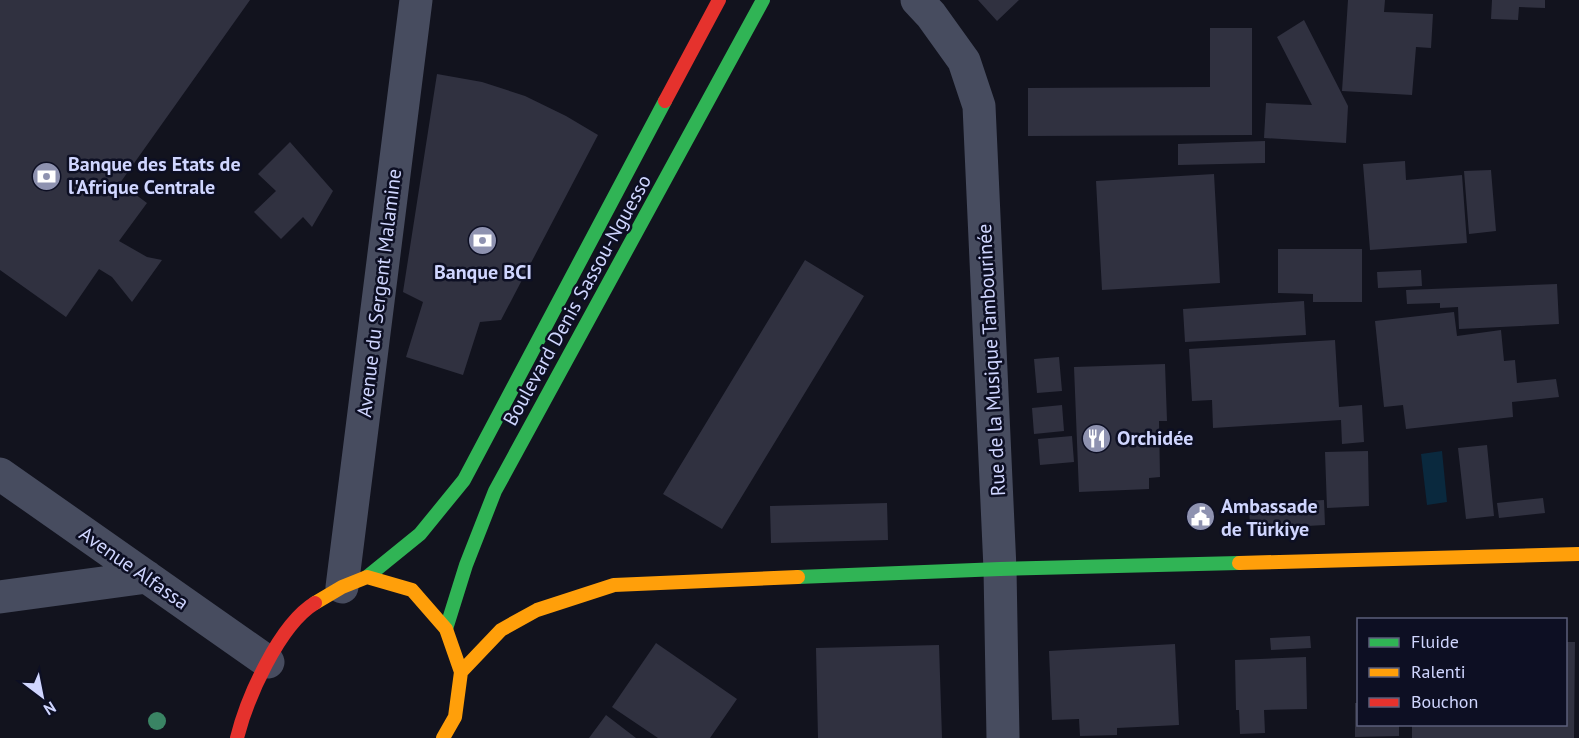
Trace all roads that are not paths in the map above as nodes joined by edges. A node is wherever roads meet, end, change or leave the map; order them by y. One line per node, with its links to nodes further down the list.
1 (416, 0): 9 (street, Avenue du Sergent Malamine)
2 (719, 0): 9 (main road, Boulevard Denis Sassou-Nguesso)
3 (763, 0): 11 (main road, Boulevard Denis Sassou-Nguesso)
4 (916, 0): 7 (street, Rue de la Musique Tambourinée)
5 (0, 474): 8 (street, Avenue Alfassa)
6 (1579, 554): 7 (main road)
7 (1000, 569): 13 (main road); 16 (street, Rue de la Musique Tambourinée)
8 (147, 577): 10 (street); 12 (street, Avenue Alfassa)
9 (354, 582): 11 (main road); 12 (main road, Boulevard Denis Sassou-Nguesso)
10 (0, 597)
11 (446, 629): 13 (main road)
12 (268, 662): 14 (main road, Boulevard Denis Sassou-Nguesso)
13 (461, 672): 15 (main road)
14 (237, 738)
15 (443, 738)
16 (1003, 738)

